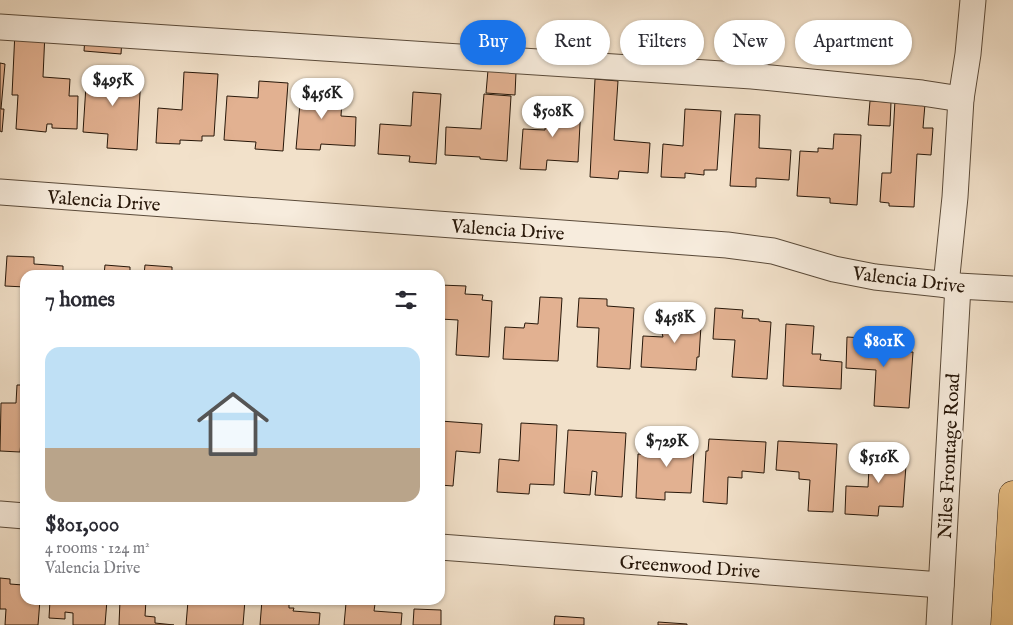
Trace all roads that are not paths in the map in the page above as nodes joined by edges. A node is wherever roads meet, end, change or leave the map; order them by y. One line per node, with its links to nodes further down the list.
1 (973, 0): 3 (street, Niles Frontage Road)
2 (0, 27): 3 (street)
3 (961, 99): 5 (street, Niles Frontage Road)
4 (0, 192): 5 (street, Valencia Drive)
5 (952, 286): 6 (street, Valencia Drive); 11 (street, Niles Frontage Road)
6 (1013, 288)
7 (1013, 495): 13 (main road)
8 (0, 514): 9 (street)
9 (20, 516)
10 (445, 547): 11 (street, Greenwood Drive)
11 (941, 585): 12 (street, Niles Frontage Road)
12 (938, 625)
13 (1005, 625)

